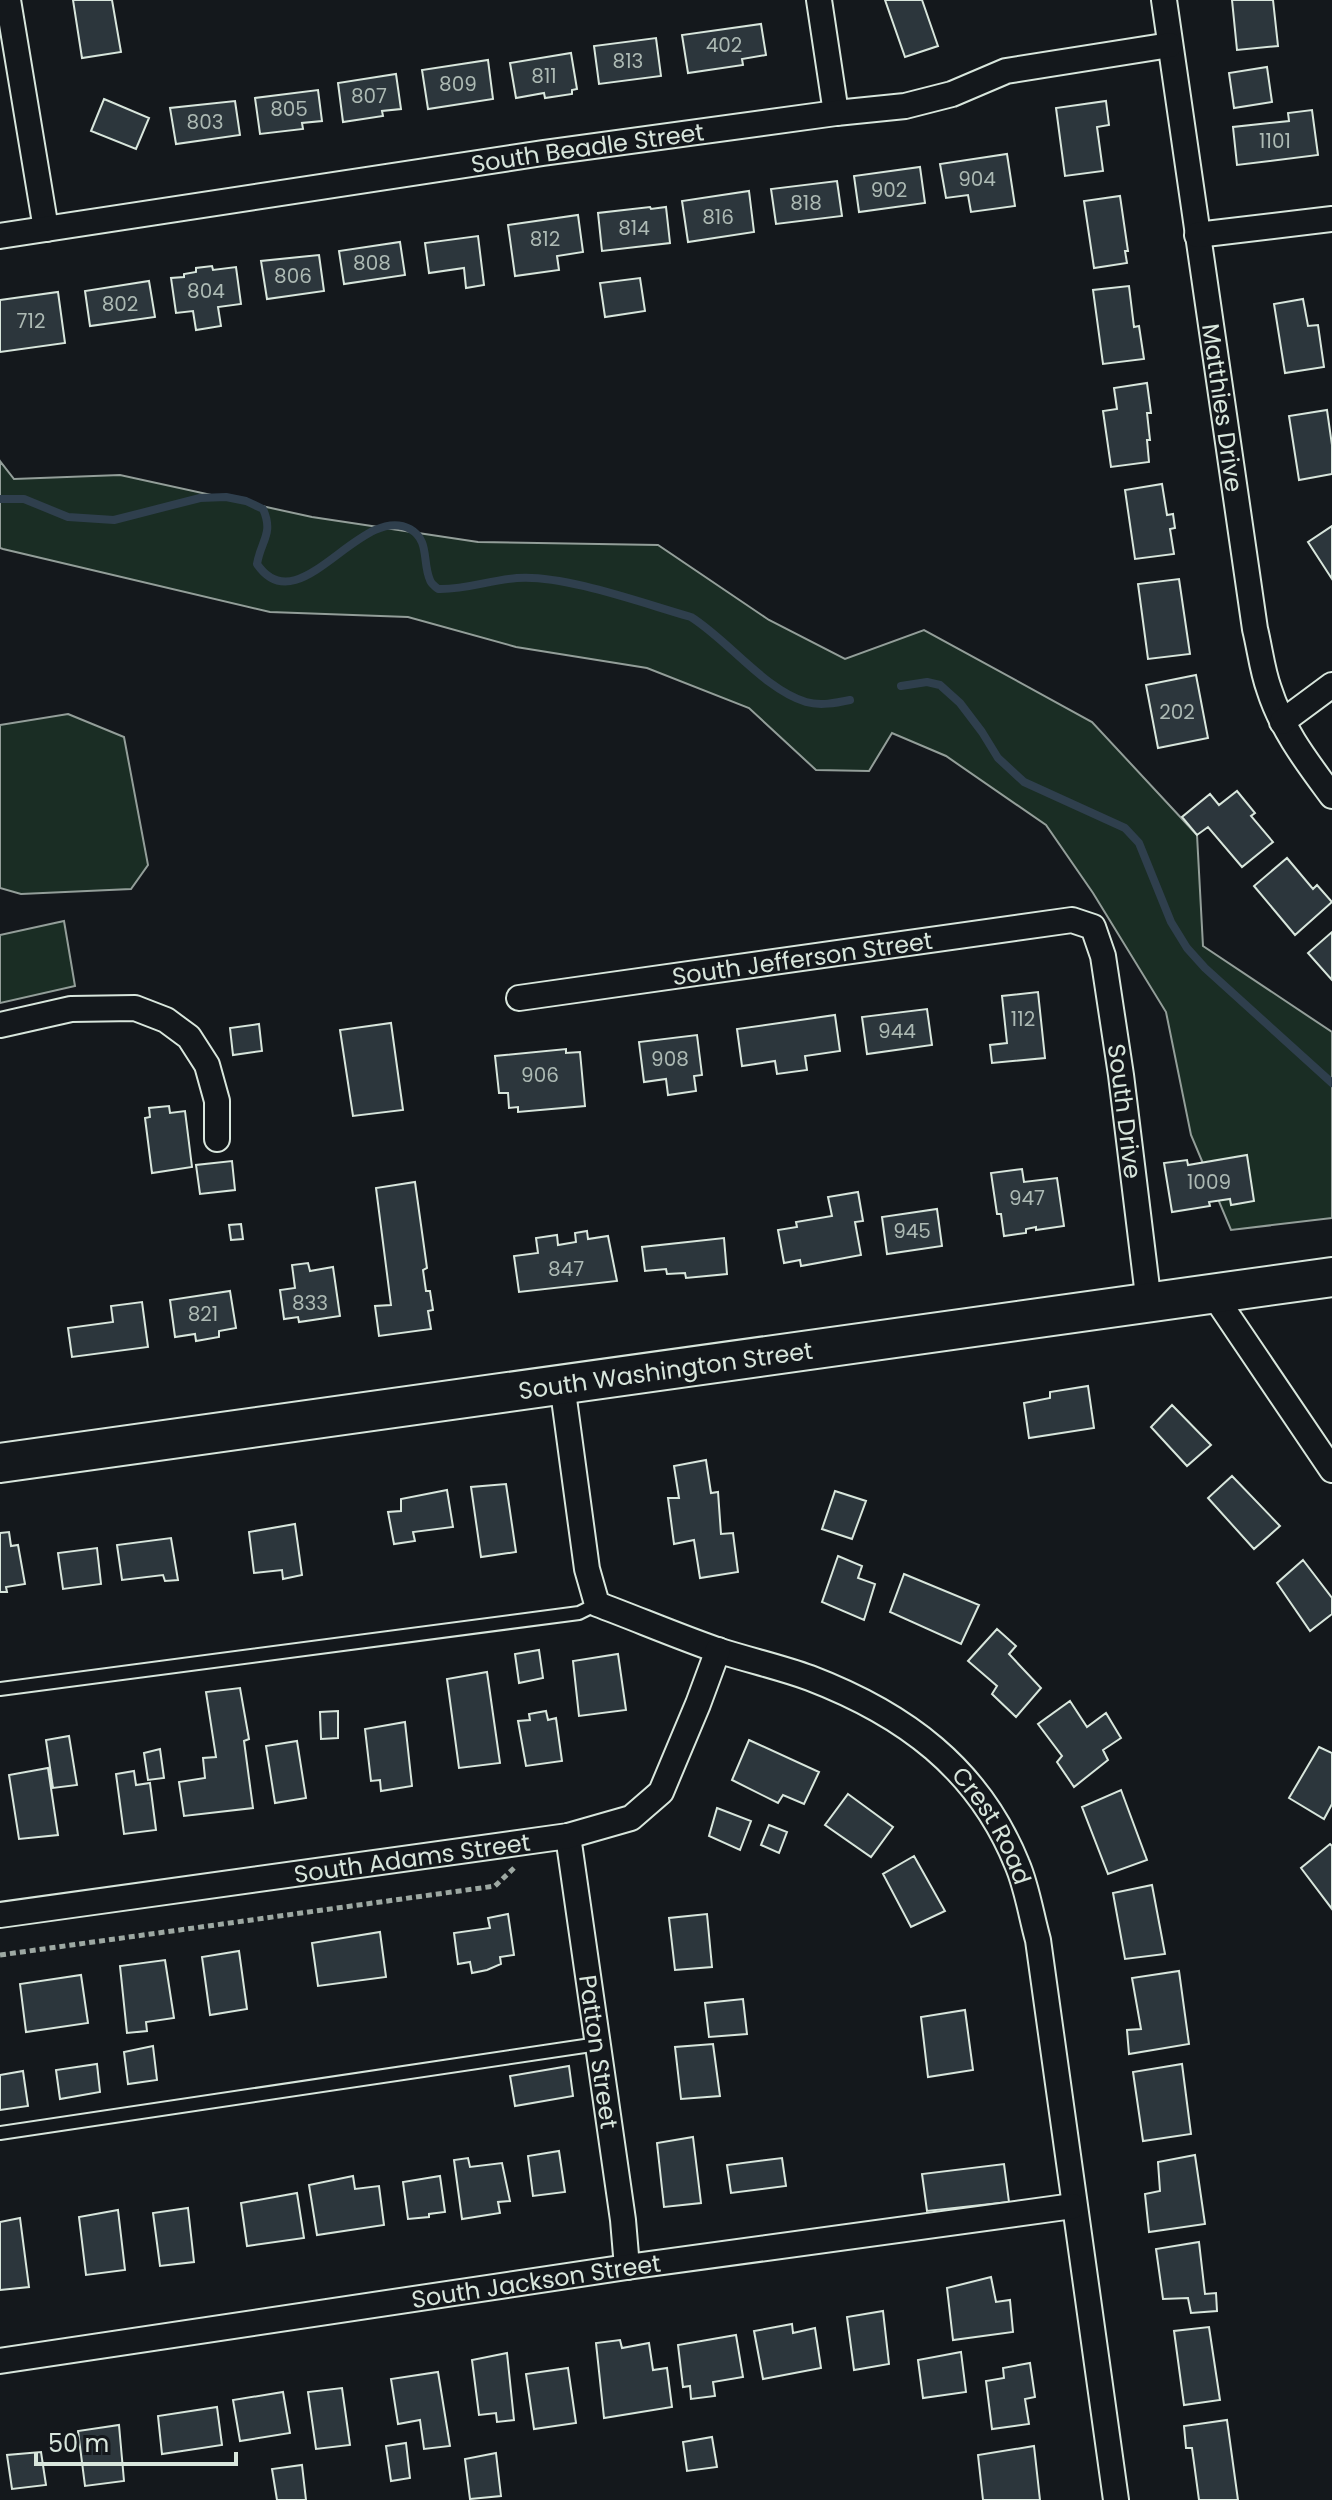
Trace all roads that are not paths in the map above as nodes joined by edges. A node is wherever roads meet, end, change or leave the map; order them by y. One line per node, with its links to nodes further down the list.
1 (8, 0): 7 (street)
2 (819, 0): 5 (street)
3 (1164, 0): 4 (street, Matthies Drive)
4 (1170, 45): 5 (street, South Beadle Street); 8 (street, Matthies Drive)
5 (836, 113): 7 (street, South Beadle Street)
6 (1332, 219): 8 (street)
7 (46, 229): 9 (street, South Beadle Street)
8 (1197, 235): 11 (street, Matthies Drive)
9 (0, 236)
10 (1332, 685): 11 (street)
11 (1282, 722): 12 (street, Matthies Drive)
12 (1332, 796)
13 (1085, 924): 14 (street, South Jefferson Street); 19 (street, South Drive)
14 (519, 998)
15 (0, 1025): 16 (street)
16 (217, 1139)
17 (1332, 1277): 18 (main road, South Washington Street)
18 (1213, 1294): 19 (main road, South Washington Street); 22 (street)
19 (1149, 1304): 20 (main road, South Washington Street)
20 (562, 1384): 21 (main road, South Washington Street); 23 (street)
21 (0, 1463)
22 (1332, 1470)
23 (597, 1604): 24 (street, Crest Road); 25 (lane)
24 (718, 1650): 26 (street, South Adams Street); 30 (street, Crest Road)
25 (0, 1689)
26 (568, 1836): 27 (street, South Adams Street); 28 (street, Patton Street)
27 (0, 1915)
28 (598, 2044): 29 (lane); 31 (street, Patton Street)
29 (0, 2133)
30 (1073, 2206): 31 (street, South Jackson Street); 33 (street, Crest Road)
31 (627, 2267): 32 (street, South Jackson Street)
32 (0, 2361)
33 (1116, 2500)

